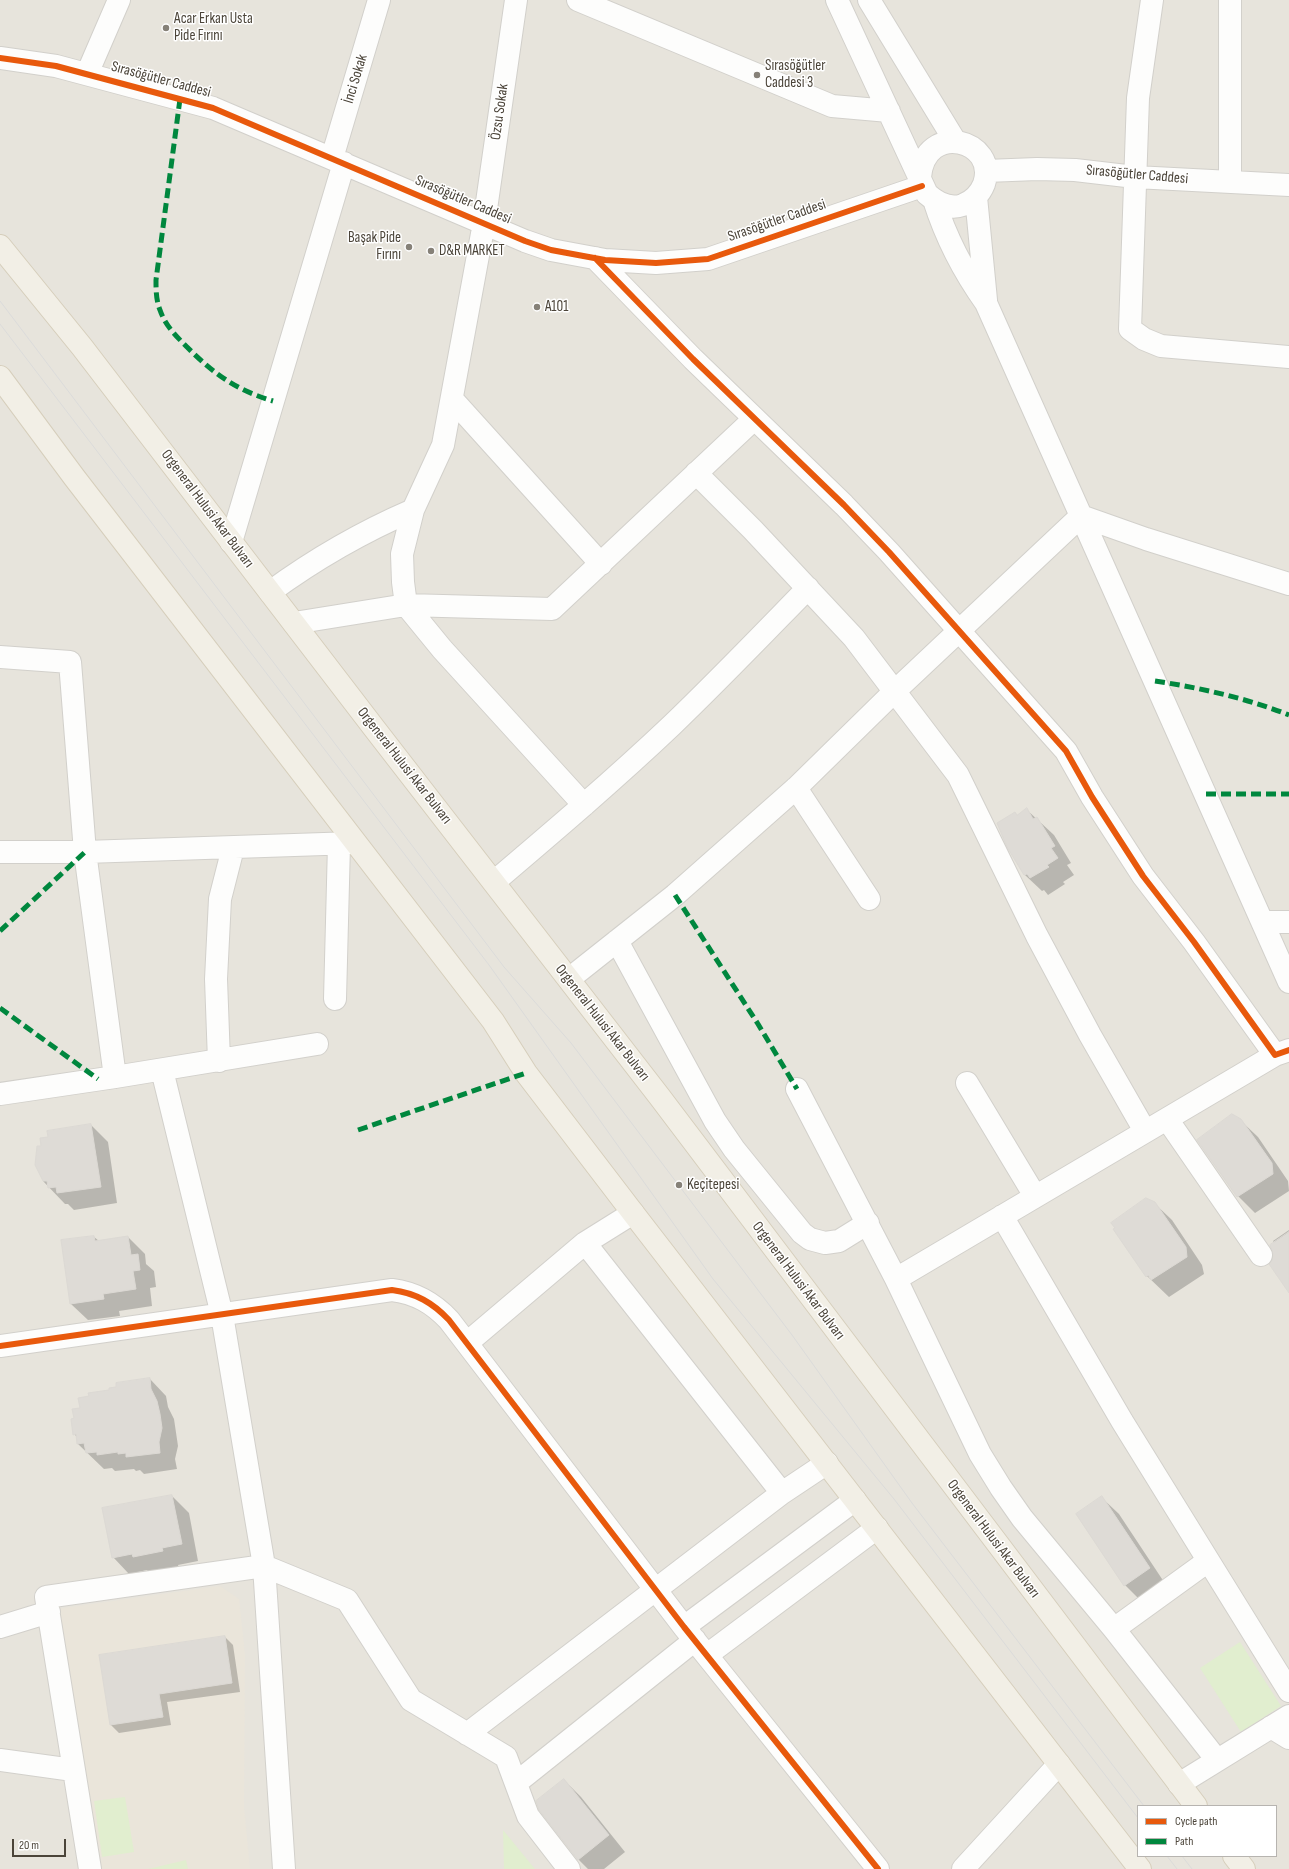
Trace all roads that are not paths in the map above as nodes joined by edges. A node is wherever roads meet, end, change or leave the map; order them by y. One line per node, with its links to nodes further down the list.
1 (119, 0): 10 (street)
2 (379, 0): 13 (street, İnci Sokak)
3 (516, 0): 20 (street, Özsu Sokak)
4 (578, 0): 11 (street)
5 (837, 0): 11 (street)
6 (869, 0): 12 (street)
7 (1152, 0): 15 (street)
8 (1230, 0): 16 (street)
9 (0, 58): 10 (street, Sırasöğütler Caddesi)
10 (87, 74): 13 (street, Sırasöğütler Caddesi)
11 (889, 111): 18 (street)
12 (955, 141): 14 (street); 18 (street)
13 (338, 161): 20 (street, Sırasöğütler Caddesi); 31 (street, İnci Sokak)
14 (986, 171): 15 (street, Sırasöğütler Caddesi); 19 (street)
15 (1135, 177): 16 (street, Sırasöğütler Caddesi); 24 (street)
16 (1230, 182): 17 (street, Sırasöğütler Caddesi)
17 (1289, 186)
18 (926, 187): 19 (street); 22 (street, Sırasöğütler Caddesi); 23 (street)
19 (976, 197): 23 (street)
20 (484, 223): 22 (street, Sırasöğütler Caddesi); 26 (street, Özsu Sokak)
21 (0, 246): 31 (main road, Orgeneral Hulusi Akar Bulvarı)
22 (595, 258): 27 (street)
23 (986, 303): 30 (street)
24 (1289, 357)
25 (0, 377): 43 (main road)
26 (452, 399): 29 (street, Özsu Sokak); 32 (street)
27 (754, 419): 28 (street); 38 (street)
28 (696, 473): 32 (street); 34 (street)
29 (413, 510): 35 (street); 36 (street, Özsu Sokak)
30 (1081, 516): 33 (street); 38 (street); 49 (street)
31 (232, 542): 35 (main road, Orgeneral Hulusi Akar Bulvarı)
32 (601, 564): 36 (street)
33 (1289, 584)
34 (808, 588): 40 (street); 42 (street)
35 (270, 592): 37 (main road, Orgeneral Hulusi Akar Bulvarı)
36 (406, 605): 37 (street); 42 (street)
37 (294, 623): 47 (main road, Orgeneral Hulusi Akar Bulvarı)
38 (960, 631): 40 (street); 56 (street)
39 (0, 657): 46 (street)
40 (895, 691): 41 (street); 64 (street)
41 (796, 788): 48 (street); 51 (street)
42 (584, 805): 47 (street)
43 (347, 843): 44 (street); 54 (street); 66 (main road)
44 (233, 848): 46 (street); 57 (street)
45 (0, 852): 46 (street)
46 (85, 852): 59 (street)
47 (494, 882): 52 (main road, Orgeneral Hulusi Akar Bulvarı)
48 (869, 899)
49 (1263, 922): 50 (street); 53 (street)
50 (1289, 922)
51 (617, 942): 52 (street); 68 (street)
52 (568, 979): 95 (main road, Orgeneral Hulusi Akar Bulvarı)
53 (1289, 982)
54 (335, 999)
55 (317, 1044): 57 (street)
56 (1282, 1052): 63 (street)
57 (219, 1061): 58 (street)
58 (162, 1070): 59 (street); 72 (street)
59 (115, 1077): 62 (street)
60 (967, 1083): 65 (street)
61 (797, 1089): 68 (street)
62 (0, 1094)
63 (1167, 1118): 64 (street); 70 (street)
64 (1145, 1131): 65 (street)
65 (1036, 1196): 67 (street)
66 (633, 1213): 69 (street); 75 (main road)
67 (1002, 1216): 71 (street); 79 (street)
68 (868, 1223): 71 (street)
69 (585, 1243): 73 (street); 76 (street)
70 (1261, 1255)
71 (896, 1279): 84 (street)
72 (222, 1315): 73 (street); 74 (street); 80 (street)
73 (467, 1343): 81 (street)
74 (0, 1346)
75 (827, 1463): 76 (street); 77 (main road)
76 (782, 1493): 81 (street)
77 (855, 1500): 78 (main road); 85 (street)
78 (877, 1528): 85 (street); 92 (main road)
79 (1208, 1561): 84 (street); 86 (street)
80 (264, 1566): 82 (street); 89 (street); 99 (street)
81 (656, 1590): 85 (street); 89 (street)
82 (49, 1612): 83 (street); 93 (street)
83 (0, 1627)
84 (1114, 1629): 91 (street)
85 (695, 1641): 94 (street); 101 (street)
86 (1289, 1692)
87 (1289, 1716): 88 (street)
88 (1280, 1732): 91 (street)
89 (467, 1734): 94 (street)
90 (0, 1760): 93 (street)
91 (1217, 1760): 95 (street)
92 (1059, 1764): 102 (street); 103 (main road)
93 (73, 1770): 98 (street)
94 (516, 1783): 100 (street)
95 (1179, 1784): 96 (main road, Orgeneral Hulusi Akar Bulvarı)
96 (1195, 1805)
97 (1235, 1857): 104 (main road)
98 (90, 1869)
99 (284, 1869)
100 (569, 1869)
101 (878, 1869)
102 (963, 1869)
103 (1140, 1869)
104 (1244, 1869)

